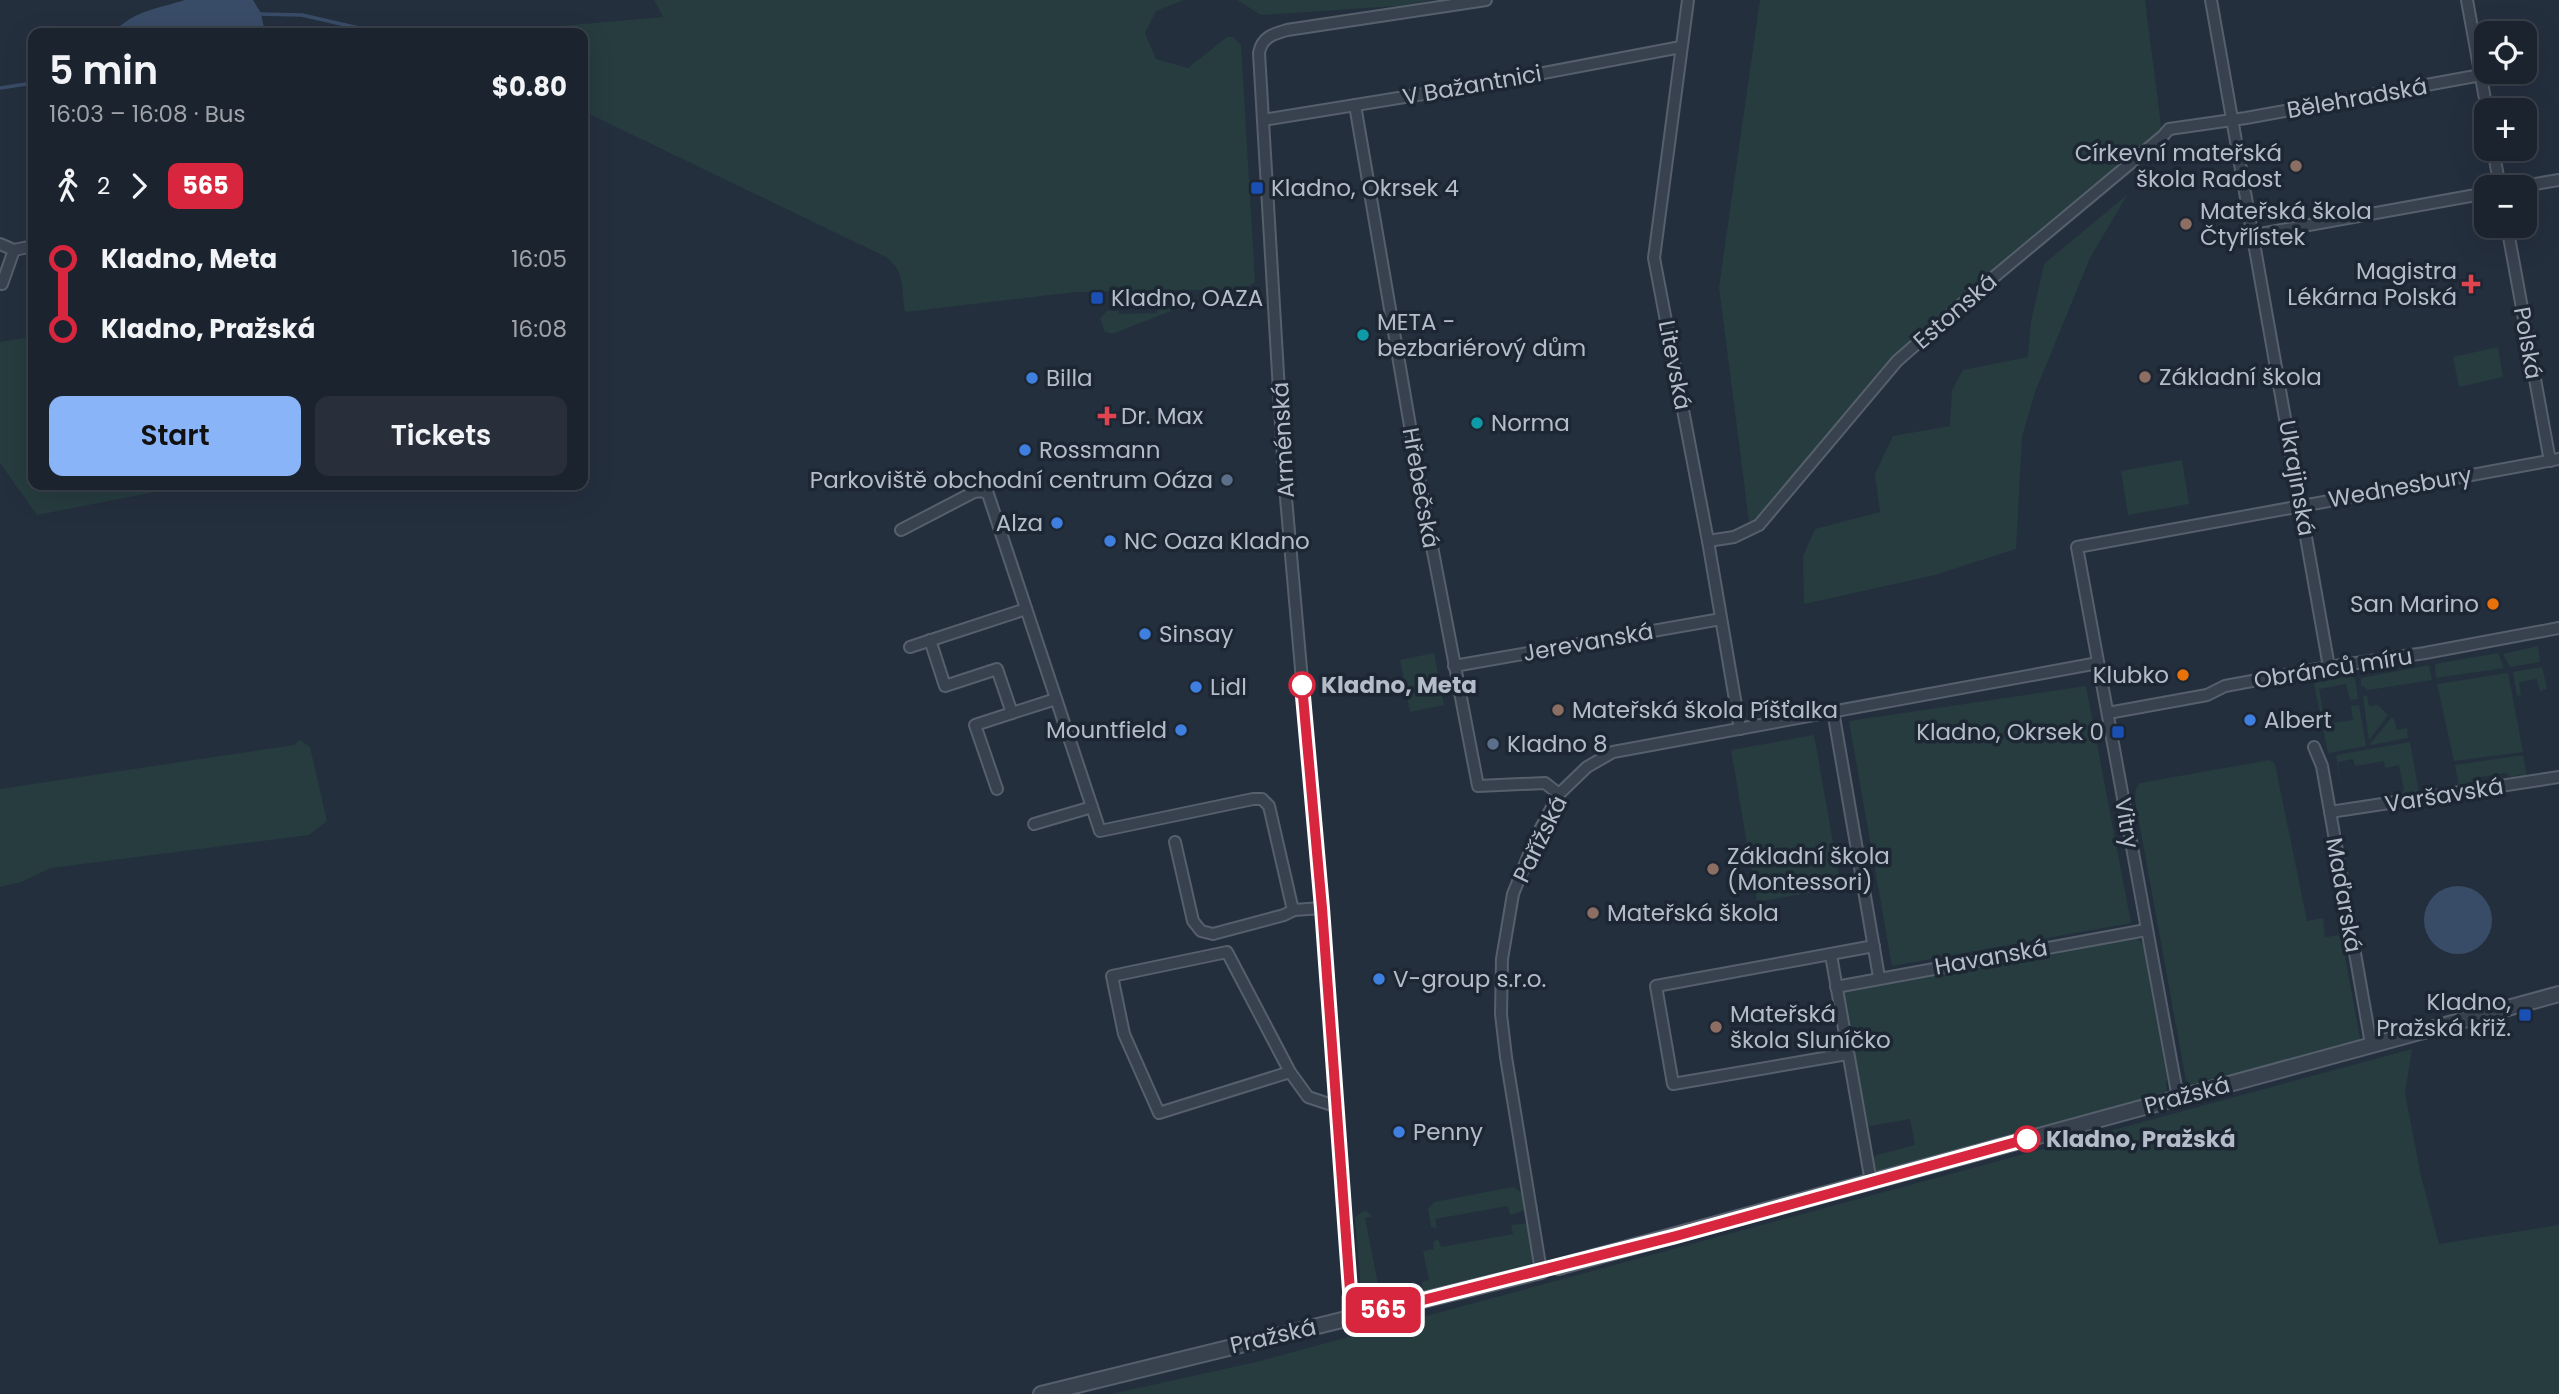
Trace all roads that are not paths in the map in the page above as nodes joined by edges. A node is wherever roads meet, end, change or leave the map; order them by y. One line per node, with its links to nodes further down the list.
1 (1486, 0): 9 (street, Arménská)
2 (1688, 0): 6 (street, Litevská)
3 (2211, 0): 10 (street, Ukrajinská)
4 (2467, 0): 5 (street)
5 (2474, 38)
6 (1681, 47): 8 (street, V Bažantnici); 23 (street, Litevská)
7 (2474, 76): 10 (street, Bělehradská)
8 (1355, 105): 9 (street, V Bažantnici); 31 (street, Hřebečská)
9 (1263, 120): 46 (street, Arménská)
10 (2232, 120): 14 (street, Ukrajinská); 23 (street, Estonská)
11 (2559, 180): 12 (street)
12 (2537, 184)
13 (2474, 195): 14 (street)
14 (2254, 235): 21 (street, Ukrajinská)
15 (2509, 238): 20 (street, Polská)
16 (0, 244): 18 (street)
17 (28, 247): 18 (street)
18 (14, 250): 19 (street)
19 (2, 284)
20 (2554, 460): 21 (street, Wednesbury)
21 (2302, 504): 24 (street, Wednesbury); 32 (street, Ukrajinská)
22 (901, 530): 25 (street)
23 (1708, 541): 26 (street, Litevská)
24 (2077, 547): 30 (street, Vitry)
25 (1026, 609): 28 (street); 33 (street)
26 (1721, 618): 31 (street, Jerevanská); 37 (street, Litevská)
27 (2559, 628): 32 (street, Obránců míru)
28 (930, 640): 29 (street); 35 (street)
29 (910, 647)
30 (2098, 663): 34 (street, Pařížská); 36 (street, Vitry)
31 (1454, 666): 41 (street, Hřebečská)
32 (2329, 667): 36 (street, Obránců míru)
33 (1056, 699): 35 (street); 42 (street)
34 (1833, 711): 37 (street, Pařížská); 49 (street)
35 (1012, 713): 40 (street)
36 (2108, 713): 48 (street, Vitry)
37 (1740, 729): 41 (street, Pařížská)
38 (2314, 747): 43 (street, Maďarská)
39 (2559, 776): 43 (street, Varšavská)
40 (997, 789)
41 (1559, 794): 61 (street, Pařížská)
42 (1092, 807): 44 (street); 47 (street)
43 (2330, 812): 54 (street, Maďarská)
44 (1034, 824)
45 (1175, 842): 47 (street)
46 (1322, 908): 47 (street); 58 (street, Arménská)
47 (1294, 910)
48 (2147, 930): 51 (street, Havanská); 57 (street, Vitry)
49 (1874, 946): 50 (street); 51 (street)
50 (1831, 955): 52 (street); 55 (street)
51 (1879, 977): 52 (street, Havanská)
52 (1836, 987): 55 (street)
53 (2559, 993): 54 (street, Pražská)
54 (2371, 1044): 57 (street, Pražská)
55 (1847, 1054): 59 (street)
56 (1290, 1072): 56 (street); 58 (street)
57 (2178, 1098): 59 (street, Pražská)
58 (1335, 1106): 62 (street, Arménská)
59 (1871, 1182): 60 (street, Pražská)
60 (1558, 1267): 61 (street, Pražská)
61 (1541, 1271): 62 (street, Pražská)
62 (1352, 1318): 63 (street, Pražská)
63 (1041, 1394)

